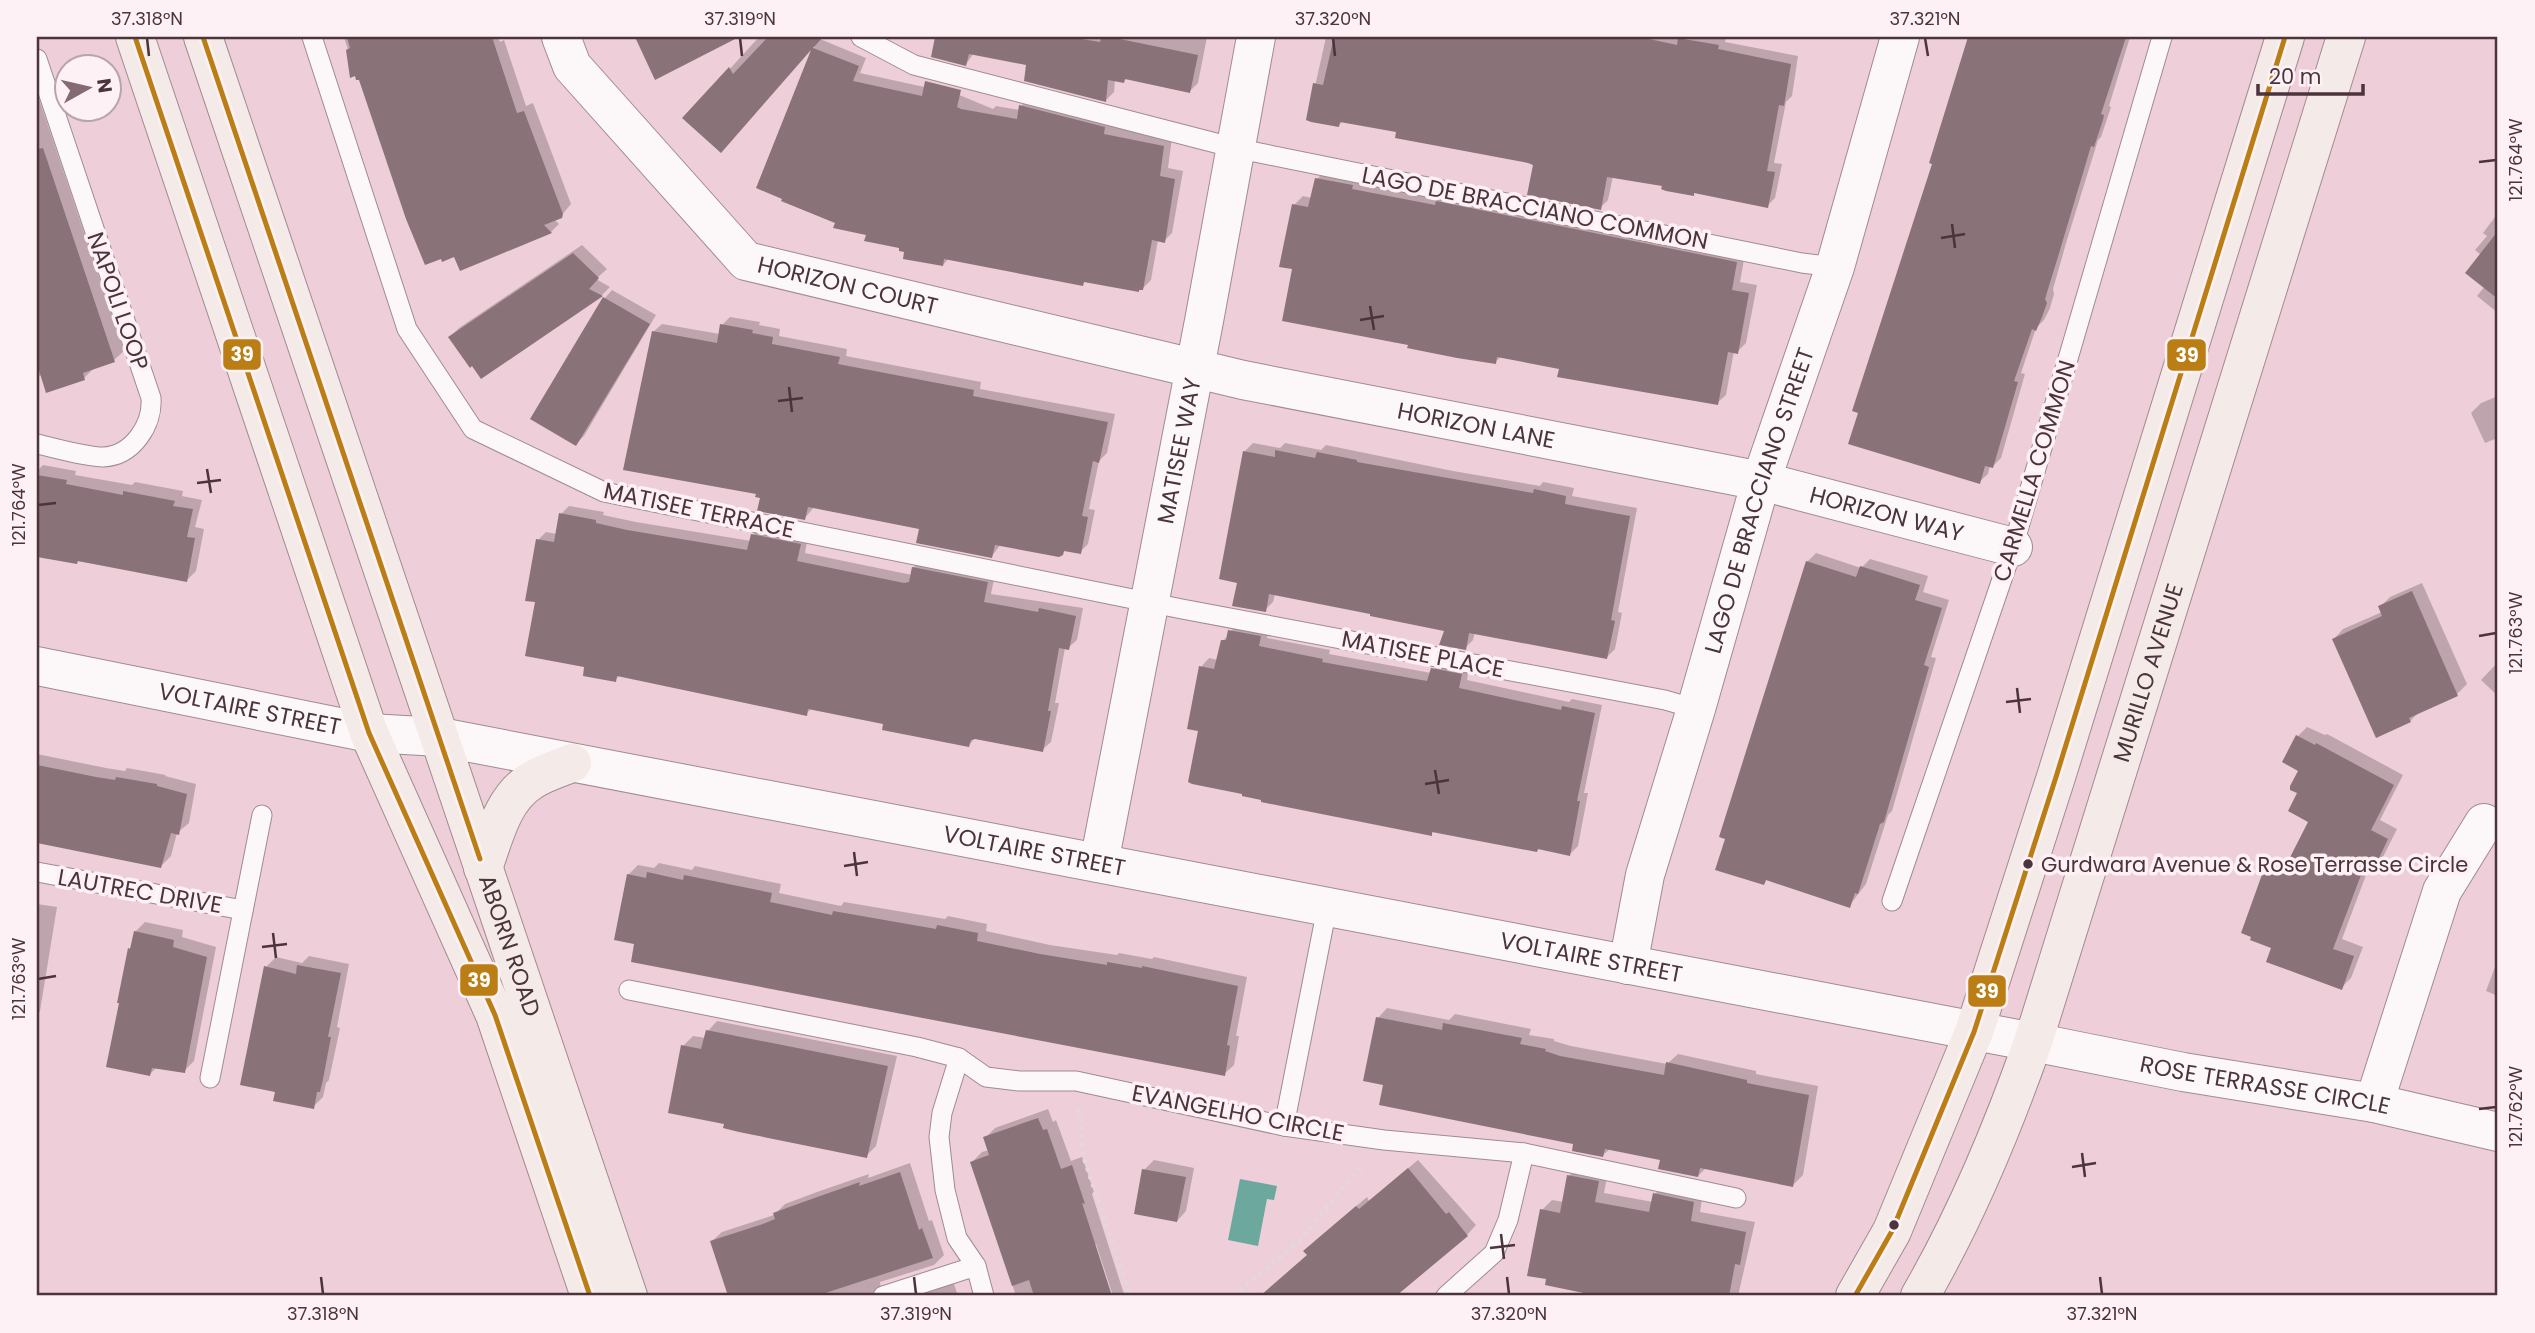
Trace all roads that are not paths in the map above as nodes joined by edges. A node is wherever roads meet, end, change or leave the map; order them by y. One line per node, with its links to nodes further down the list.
1 (135, 37): 21 (main road, ABORN ROAD)
2 (203, 37): 22 (main road, ABORN ROAD)
3 (312, 37): 18 (lane, MATISEE TERRACE)
4 (561, 37): 14 (street, HORIZON COURT)
5 (861, 37): 12 (lane, LAGO DE BRACCIANO COMMON)
6 (1256, 37): 12 (street, MATISEE WAY)
7 (1900, 37): 13 (street, LAGO DE BRACCIANO STREET)
8 (2162, 37): 17 (lane, CARMELLA COMMON)
9 (2285, 37): 34 (main road)
10 (2346, 37): 35 (main road, MURILLO AVENUE)
11 (37, 59): 15 (lane, NAPOLI LOOP)
12 (1235, 148): 13 (lane, LAGO DE BRACCIANO COMMON); 14 (street, MATISEE WAY)
13 (1835, 267): 16 (street, LAGO DE BRACCIANO STREET)
14 (1194, 369): 16 (street, HORIZON LANE); 18 (street, MATISEE WAY)
15 (37, 444)
16 (1761, 481): 17 (street, HORIZON WAY); 20 (street, LAGO DE BRACCIANO STREET)
17 (2013, 547): 29 (lane, CARMELLA COMMON)
18 (1149, 601): 20 (lane, MATISEE PLACE); 26 (street, MATISEE WAY)
19 (37, 666): 21 (street, VOLTAIRE STREET)
20 (1696, 709): 32 (street, LAGO DE BRACCIANO STREET)
21 (369, 733): 22 (street, VOLTAIRE STREET); 44 (main road, ABORN ROAD)
22 (440, 737): 23 (street, VOLTAIRE STREET); 27 (main road, ABORN ROAD)
23 (572, 763): 26 (street, VOLTAIRE STREET); 27 (main road)
24 (262, 815): 31 (lane, LAUTREC DRIVE)
25 (2484, 823): 38 (street)
26 (1099, 863): 30 (street, VOLTAIRE STREET)
27 (483, 868): 45 (main road, ABORN ROAD)
28 (37, 872): 31 (lane, LAUTREC DRIVE)
29 (1892, 901)
30 (1327, 908): 32 (street, VOLTAIRE STREET); 39 (lane)
31 (243, 910): 37 (lane, LAUTREC DRIVE)
32 (1628, 965): 34 (street, VOLTAIRE STREET)
33 (629, 990): 36 (lane, EVANGELHO CIRCLE)
34 (1974, 1031): 35 (street, VOLTAIRE STREET); 49 (main road)
35 (2033, 1042): 38 (street, ROSE TERRASSE CIRCLE); 50 (main road, MURILLO AVENUE)
36 (959, 1058): 39 (lane, EVANGELHO CIRCLE); 43 (lane)
37 (210, 1078)
38 (2374, 1103): 40 (street, ROSE TERRASSE CIRCLE)
39 (1284, 1126): 41 (lane, EVANGELHO CIRCLE)
40 (2498, 1132)
41 (1524, 1153): 42 (lane, EVANGELHO CIRCLE); 48 (lane)
42 (1736, 1198)
43 (976, 1266): 46 (lane); 47 (lane)
44 (590, 1296)
45 (628, 1296)
46 (883, 1296)
47 (984, 1296)
48 (1446, 1296)
49 (1854, 1296)
50 (1920, 1296)

